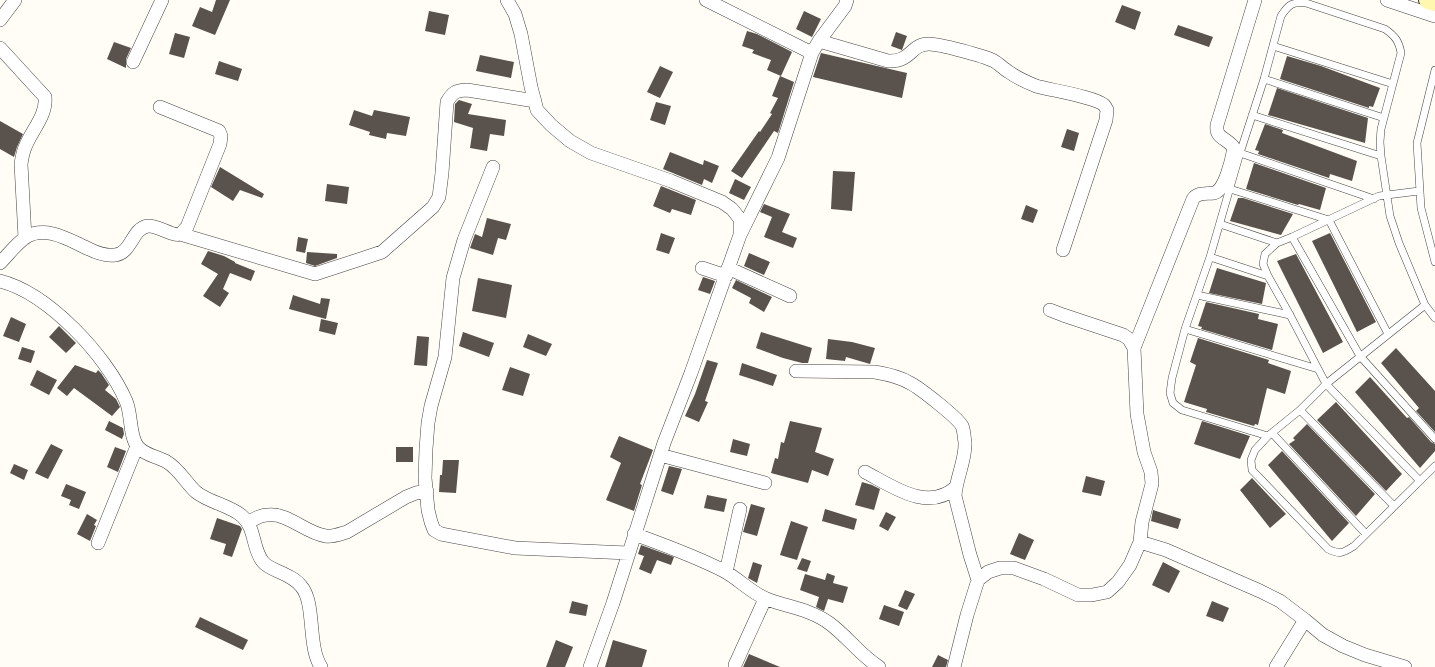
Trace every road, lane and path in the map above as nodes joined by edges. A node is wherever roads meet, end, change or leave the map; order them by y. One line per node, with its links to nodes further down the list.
1 (15, 0): 11 (street)
2 (162, 0): 15 (street)
3 (507, 0): 19 (street)
4 (706, 0): 13 (street)
5 (848, 0): 13 (street)
6 (1255, 0): 53 (street)
7 (1387, 0): 10 (street)
8 (1428, 0): 9 (main road)
9 (1435, 2)
10 (1435, 16)
11 (0, 20)
12 (1273, 46): 17 (lane); 18 (lane); 18 (lane)
13 (816, 47): 33 (street); 37 (street)
14 (0, 48): 35 (street)
15 (134, 62)
16 (1435, 70): 27 (lane)
17 (1264, 79): 21 (lane); 22 (lane)
18 (1393, 84): 22 (lane)
19 (534, 101): 32 (street); 33 (street)
20 (160, 107): 32 (street)
21 (1252, 116): 23 (lane); 24 (lane)
22 (1384, 118): 24 (lane)
23 (1240, 152): 26 (lane); 29 (lane)
24 (1381, 156): 28 (lane)
25 (494, 167): 68 (street)
26 (1230, 189): 30 (lane); 31 (lane)
27 (1420, 191): 28 (lane); 39 (lane)
28 (1386, 194): 29 (lane); 47 (lane)
29 (1374, 198): 30 (lane)
30 (1329, 220): 34 (lane); 52 (lane)
31 (1220, 224): 36 (lane); 38 (lane)
32 (180, 234): 35 (street)
33 (740, 235): 42 (street)
34 (1292, 237): 36 (lane); 54 (lane)
35 (25, 238): 40 (street)
36 (1277, 243): 43 (lane)
37 (1063, 250)
38 (1210, 257): 43 (lane); 45 (lane)
39 (1435, 262)
40 (0, 263)
41 (702, 268): 42 (street)
42 (727, 272): 46 (street); 62 (street)
43 (1268, 276): 49 (lane)
44 (0, 281): 61 (street)
45 (1197, 294): 49 (lane); 51 (lane)
46 (790, 296)
47 (1425, 305): 50 (lane); 52 (lane)
48 (1050, 310): 53 (street)
49 (1290, 315): 55 (lane)
50 (1435, 318)
51 (1185, 329): 55 (lane); 59 (lane)
52 (1388, 334): 54 (lane)
53 (1134, 348): 74 (street)
54 (1360, 356): 57 (lane); 60 (lane)
55 (1318, 369): 57 (lane)
56 (796, 371): 67 (street)
57 (1326, 384): 58 (lane); 65 (lane)
58 (1300, 410): 59 (lane); 69 (lane)
59 (1270, 435): 73 (lane); 73 (lane)
60 (1435, 439)
61 (137, 446): 71 (street); 75 (street)
62 (660, 456): 66 (street); 72 (street)
63 (1435, 466): 65 (lane)
64 (865, 472): 67 (street)
65 (1420, 481): 69 (lane)
66 (765, 483)
67 (956, 487): 78 (street)
68 (426, 491): 71 (street); 76 (street)
69 (1394, 506): 73 (lane)
70 (740, 509): 77 (street)
71 (248, 523): 82 (street)
72 (634, 534): 76 (street); 77 (street)
73 (1366, 534)
74 (1140, 542): 78 (street); 80 (street)
75 (98, 543)
76 (628, 553): 83 (street)
77 (726, 572): 79 (street)
78 (978, 580): 85 (street)
79 (765, 599): 81 (street); 84 (street)
80 (1305, 620): 86 (street); 87 (street)
81 (735, 665)
82 (321, 667)
83 (590, 667)
84 (879, 667)
85 (954, 667)
86 (1276, 667)
87 (1405, 667)

